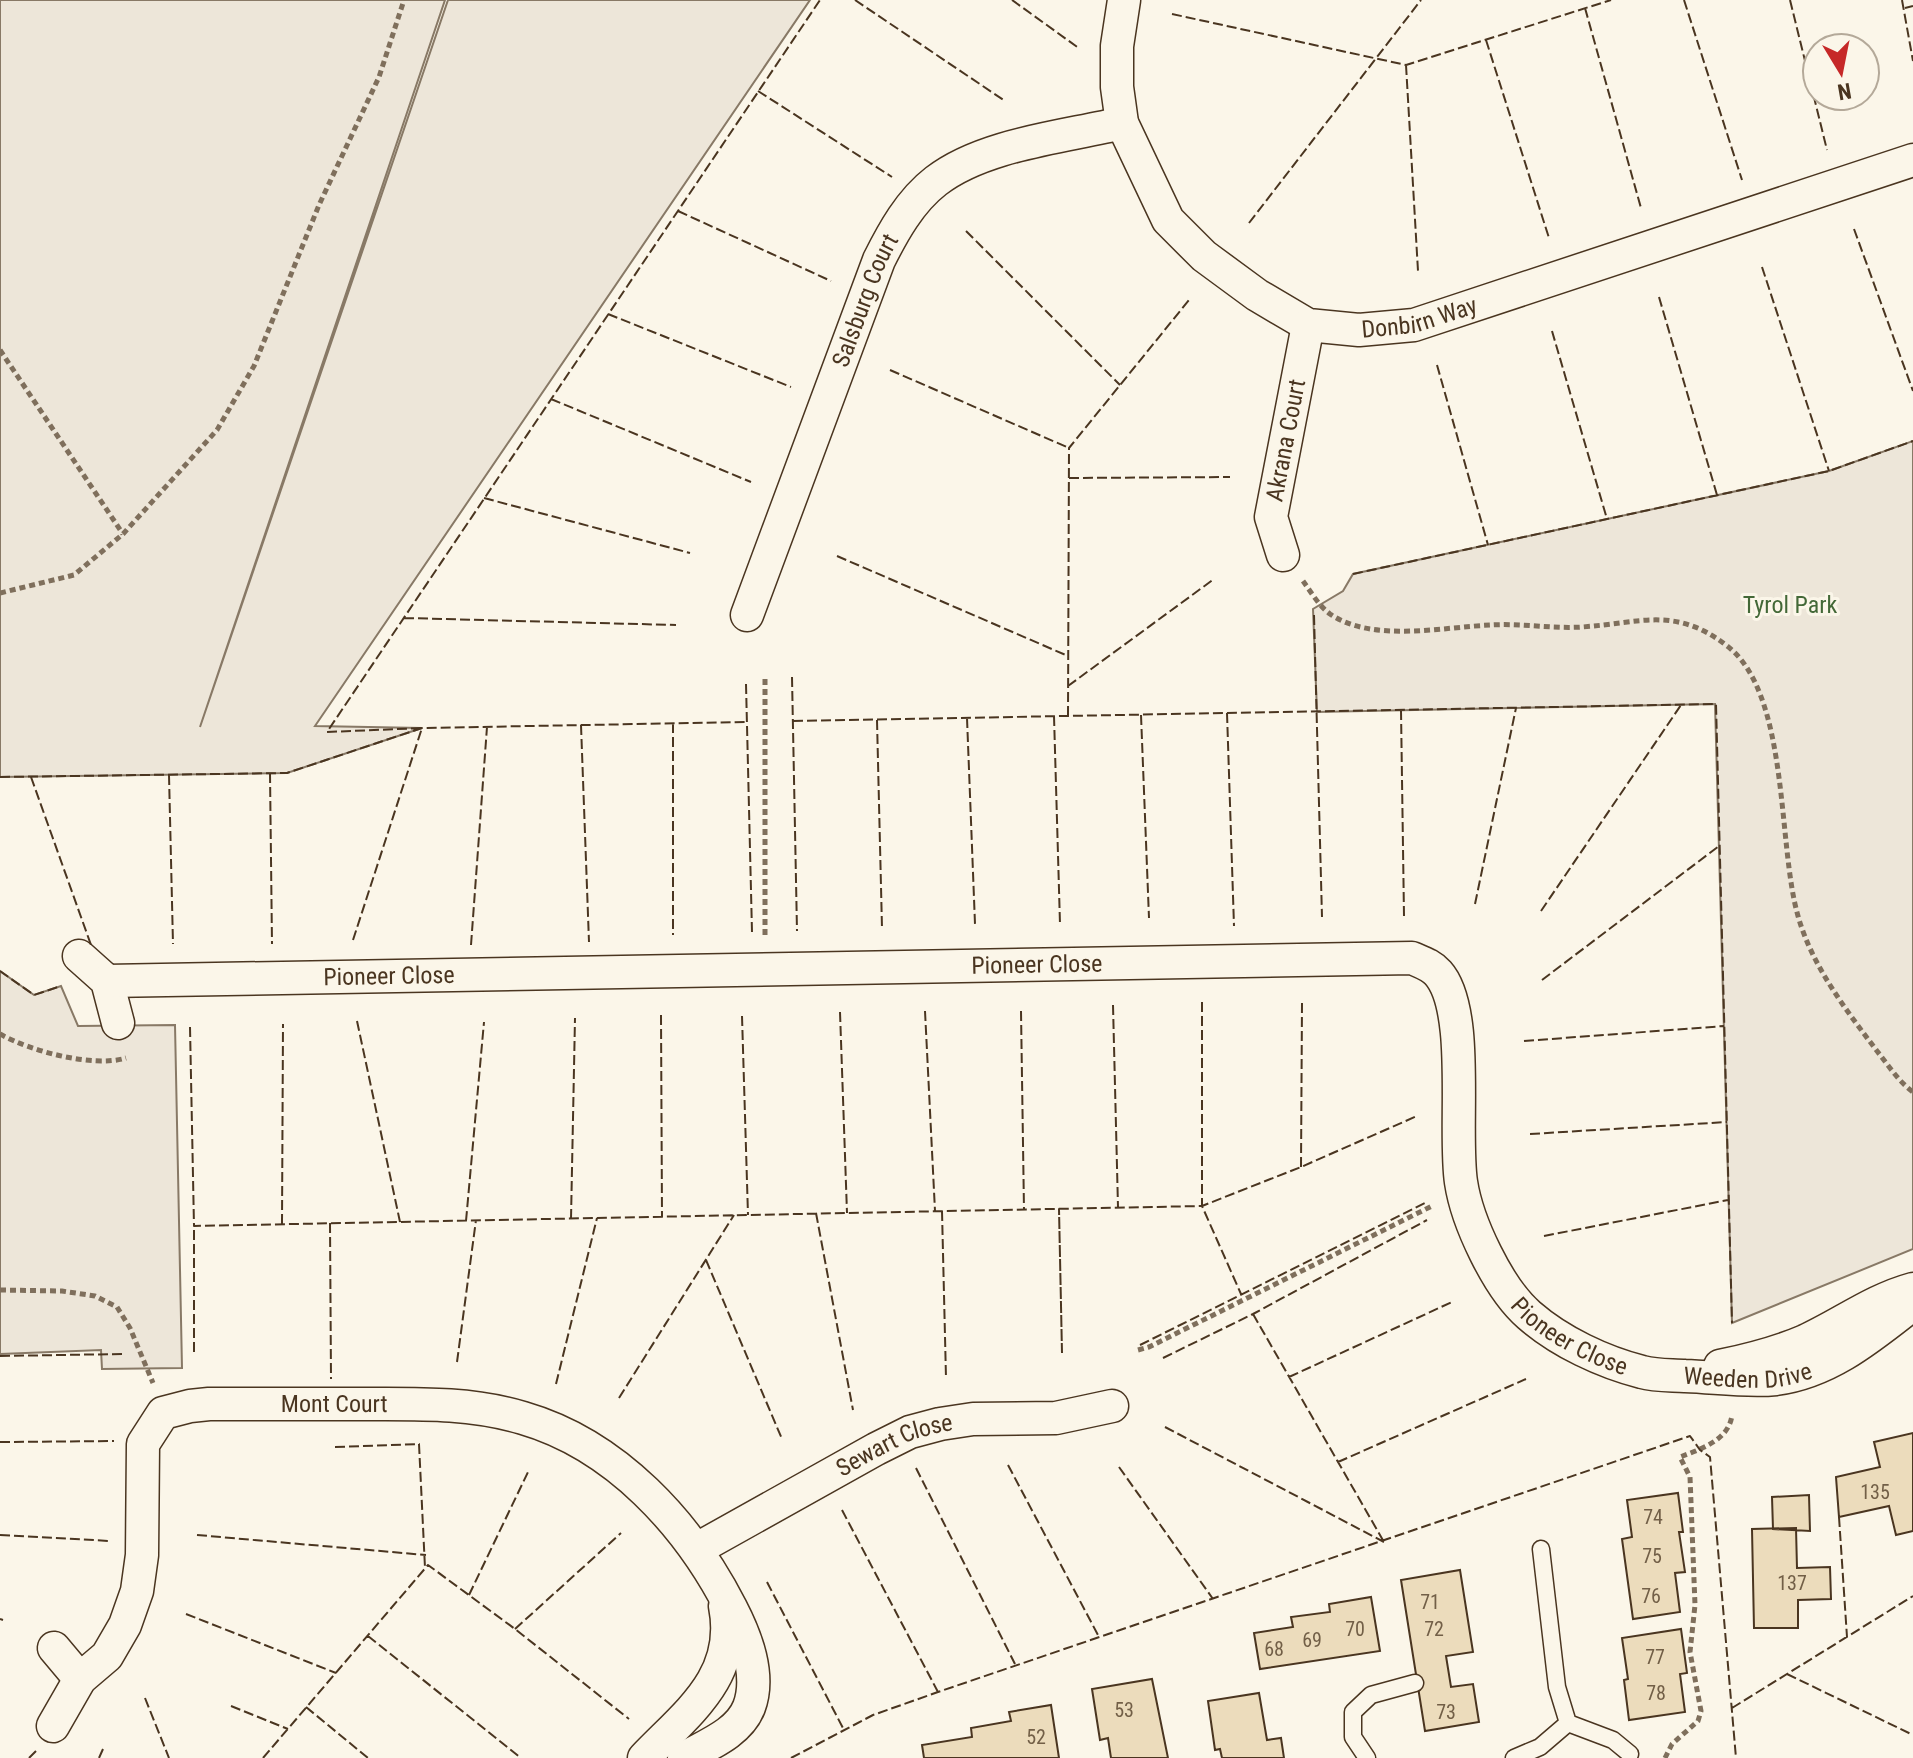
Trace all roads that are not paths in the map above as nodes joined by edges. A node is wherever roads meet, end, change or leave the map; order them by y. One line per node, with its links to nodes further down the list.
1 (1124, 0): 2 (street, Donbirn Way)
2 (1122, 123): 4 (street, Donbirn Way); 6 (street, Salsburg Court)
3 (1913, 160): 4 (street, Donbirn Way)
4 (1308, 325): 5 (street, Akrana Court)
5 (1283, 555)
6 (747, 615)
7 (79, 956): 8 (street)
8 (107, 981): 9 (street); 12 (street, Pioneer Close)
9 (118, 1023)
10 (1913, 1289): 12 (street, Weeden Drive)
11 (1913, 1304): 12 (street, Weeden Drive)
12 (1674, 1375)
13 (1112, 1406): 14 (street, Sewart Close)
14 (697, 1549): 16 (street, Mont Court); 18 (street, Mont Court)
15 (1541, 1549): 20 (lane)
16 (723, 1591): 23 (street, Mont Court); 24 (street, Mont Court)
17 (54, 1648): 18 (street)
18 (80, 1679): 21 (street, Mont Court)
19 (1415, 1683): 25 (lane)
20 (1568, 1723): 22 (lane); 26 (lane)
21 (53, 1726)
22 (1630, 1754)
23 (644, 1758)
24 (684, 1758)
25 (1367, 1758)
26 (1514, 1758)

